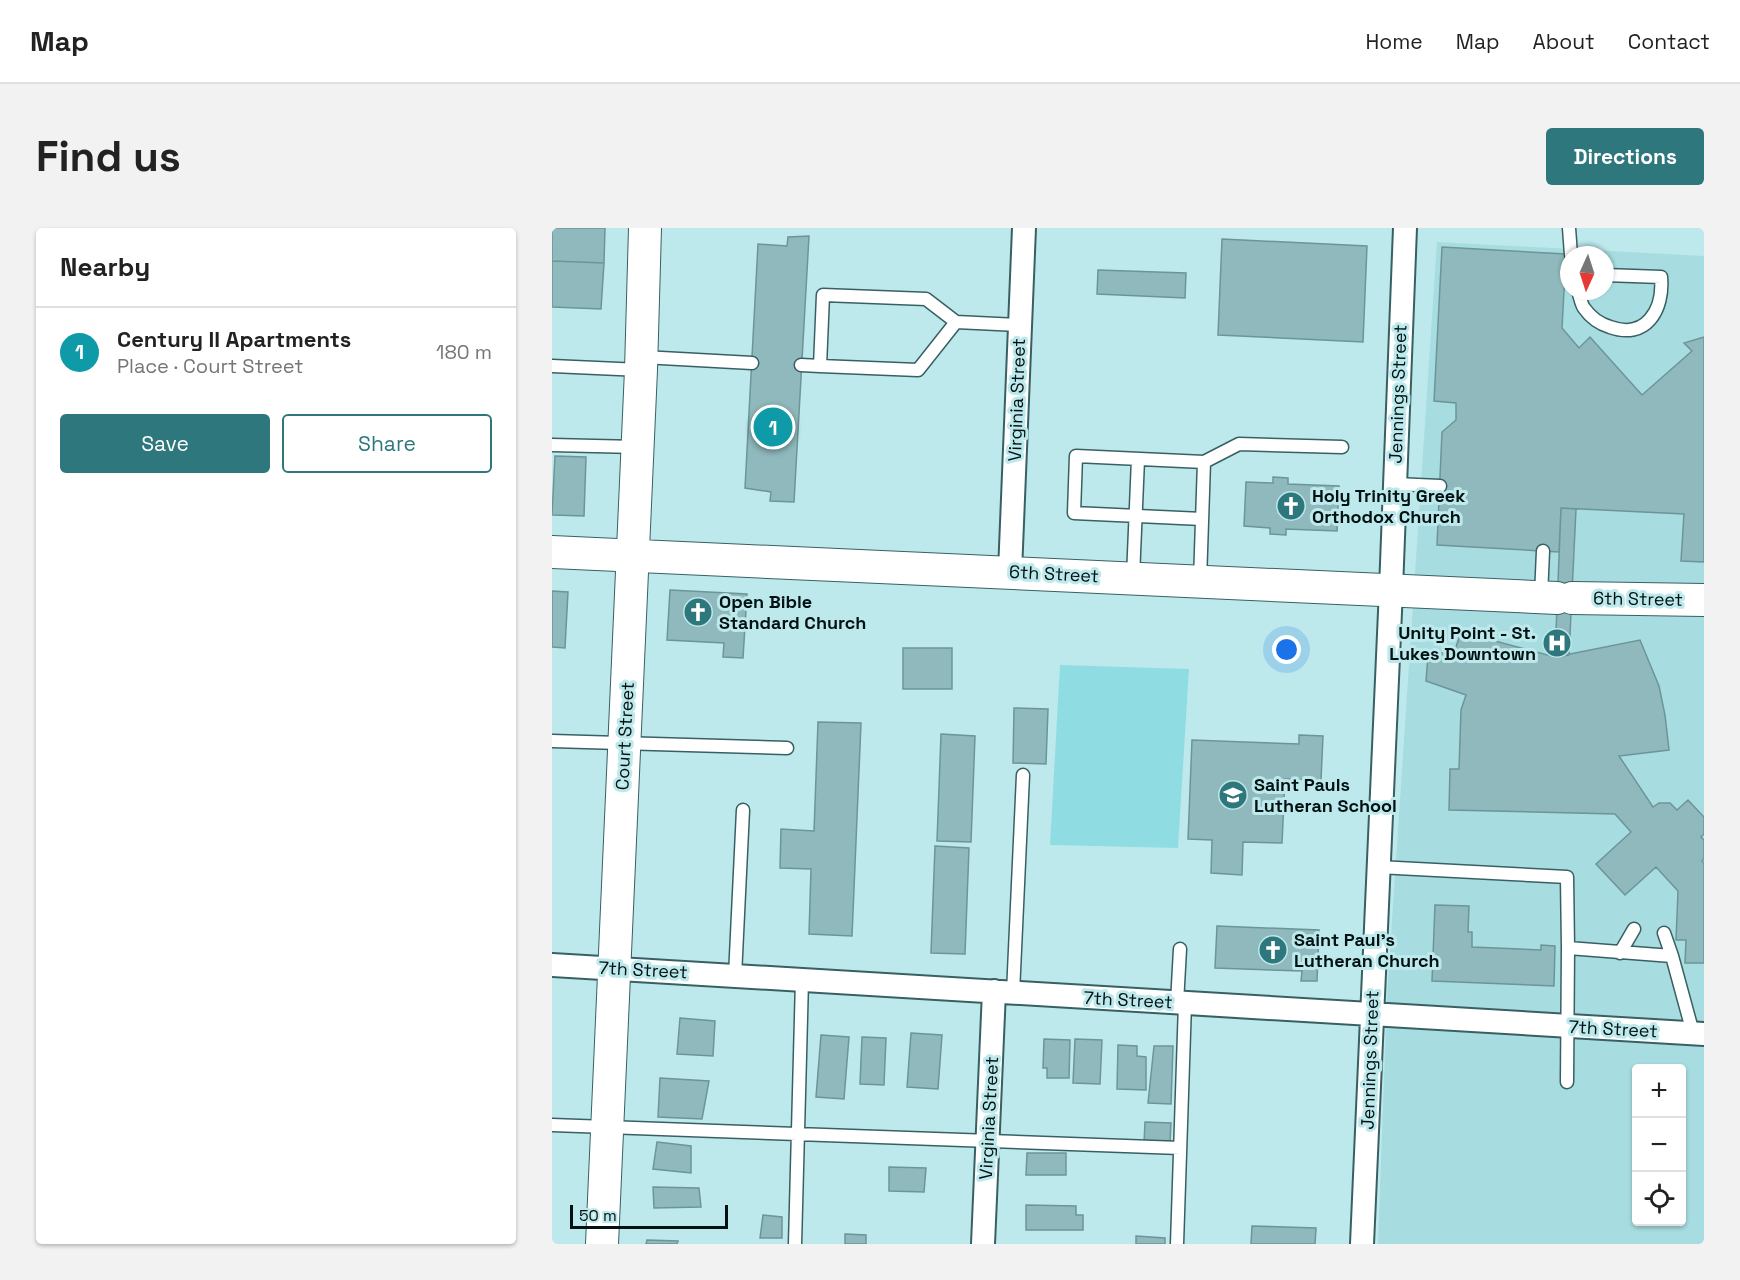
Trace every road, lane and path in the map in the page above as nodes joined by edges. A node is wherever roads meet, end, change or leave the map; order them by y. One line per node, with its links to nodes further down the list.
1 (645, 228): 11 (main road, Court Street)
2 (1024, 228): 9 (street, Virginia Street)
3 (1405, 228): 20 (street, Jennings Street)
4 (1569, 228): 5 (lane)
5 (1570, 246)
6 (1614, 275): 7 (lane)
7 (1581, 300)
8 (956, 321): 9 (lane); 14 (lane); 14 (lane)
9 (1020, 325): 27 (street, Virginia Street)
10 (752, 363): 11 (lane)
11 (641, 364): 13 (lane); 16 (main road, Court Street)
12 (801, 365): 14 (lane)
13 (552, 366)
14 (820, 366)
15 (552, 445): 16 (lane)
16 (638, 447): 26 (main road, Court Street)
17 (1342, 447): 19 (lane)
18 (1138, 459): 19 (lane); 22 (lane); 22 (lane)
19 (1204, 462): 23 (lane)
20 (1395, 484): 21 (lane); 30 (street, Jennings Street)
21 (1440, 486)
22 (1136, 515): 23 (lane); 28 (lane)
23 (1202, 519): 29 (lane)
24 (1542, 551): 31 (lane)
25 (552, 552): 26 (main road, 6th Street)
26 (633, 555): 27 (main road, 6th Street); 34 (main road, Court Street)
27 (1010, 572): 28 (main road, 6th Street)
28 (1133, 578): 29 (main road, 6th Street)
29 (1200, 581): 30 (main road, 6th Street)
30 (1391, 589): 31 (main road, 6th Street); 38 (street, Jennings Street)
31 (1557, 598): 32 (main road, 6th Street)
32 (1704, 600)
33 (552, 741): 34 (lane)
34 (624, 743): 35 (lane); 46 (main road, Court Street)
35 (787, 748)
36 (1023, 775): 49 (lane)
37 (743, 810): 47 (lane)
38 (1378, 867): 41 (lane); 51 (street, Jennings Street)
39 (1634, 929): 43 (lane)
40 (1664, 933): 44 (lane)
41 (1568, 948): 43 (lane); 52 (lane)
42 (1180, 949): 50 (lane)
43 (1620, 953): 44 (lane)
44 (1672, 956): 53 (lane)
45 (552, 964): 46 (street, 7th Street)
46 (614, 968): 47 (street, 7th Street); 56 (main road, Court Street)
47 (735, 976): 48 (street, 7th Street)
48 (802, 980): 49 (street, 7th Street); 57 (lane)
49 (1004, 992): 50 (street, 7th Street); 58 (street, Virginia Street)
50 (1181, 1003): 51 (street, 7th Street); 59 (lane)
51 (1372, 1014): 52 (street, 7th Street); 64 (street, Jennings Street)
52 (1567, 1026): 53 (street, 7th Street); 54 (lane)
53 (1698, 1034)
54 (1567, 1083)
55 (552, 1125): 56 (lane)
56 (607, 1127): 57 (lane); 60 (main road, Court Street)
57 (799, 1134): 58 (lane); 61 (lane)
58 (987, 1141): 59 (lane); 62 (street, Virginia Street)
59 (1180, 1148): 63 (lane)
60 (602, 1244)
61 (795, 1244)
62 (983, 1244)
63 (1177, 1244)
64 (1362, 1244)

